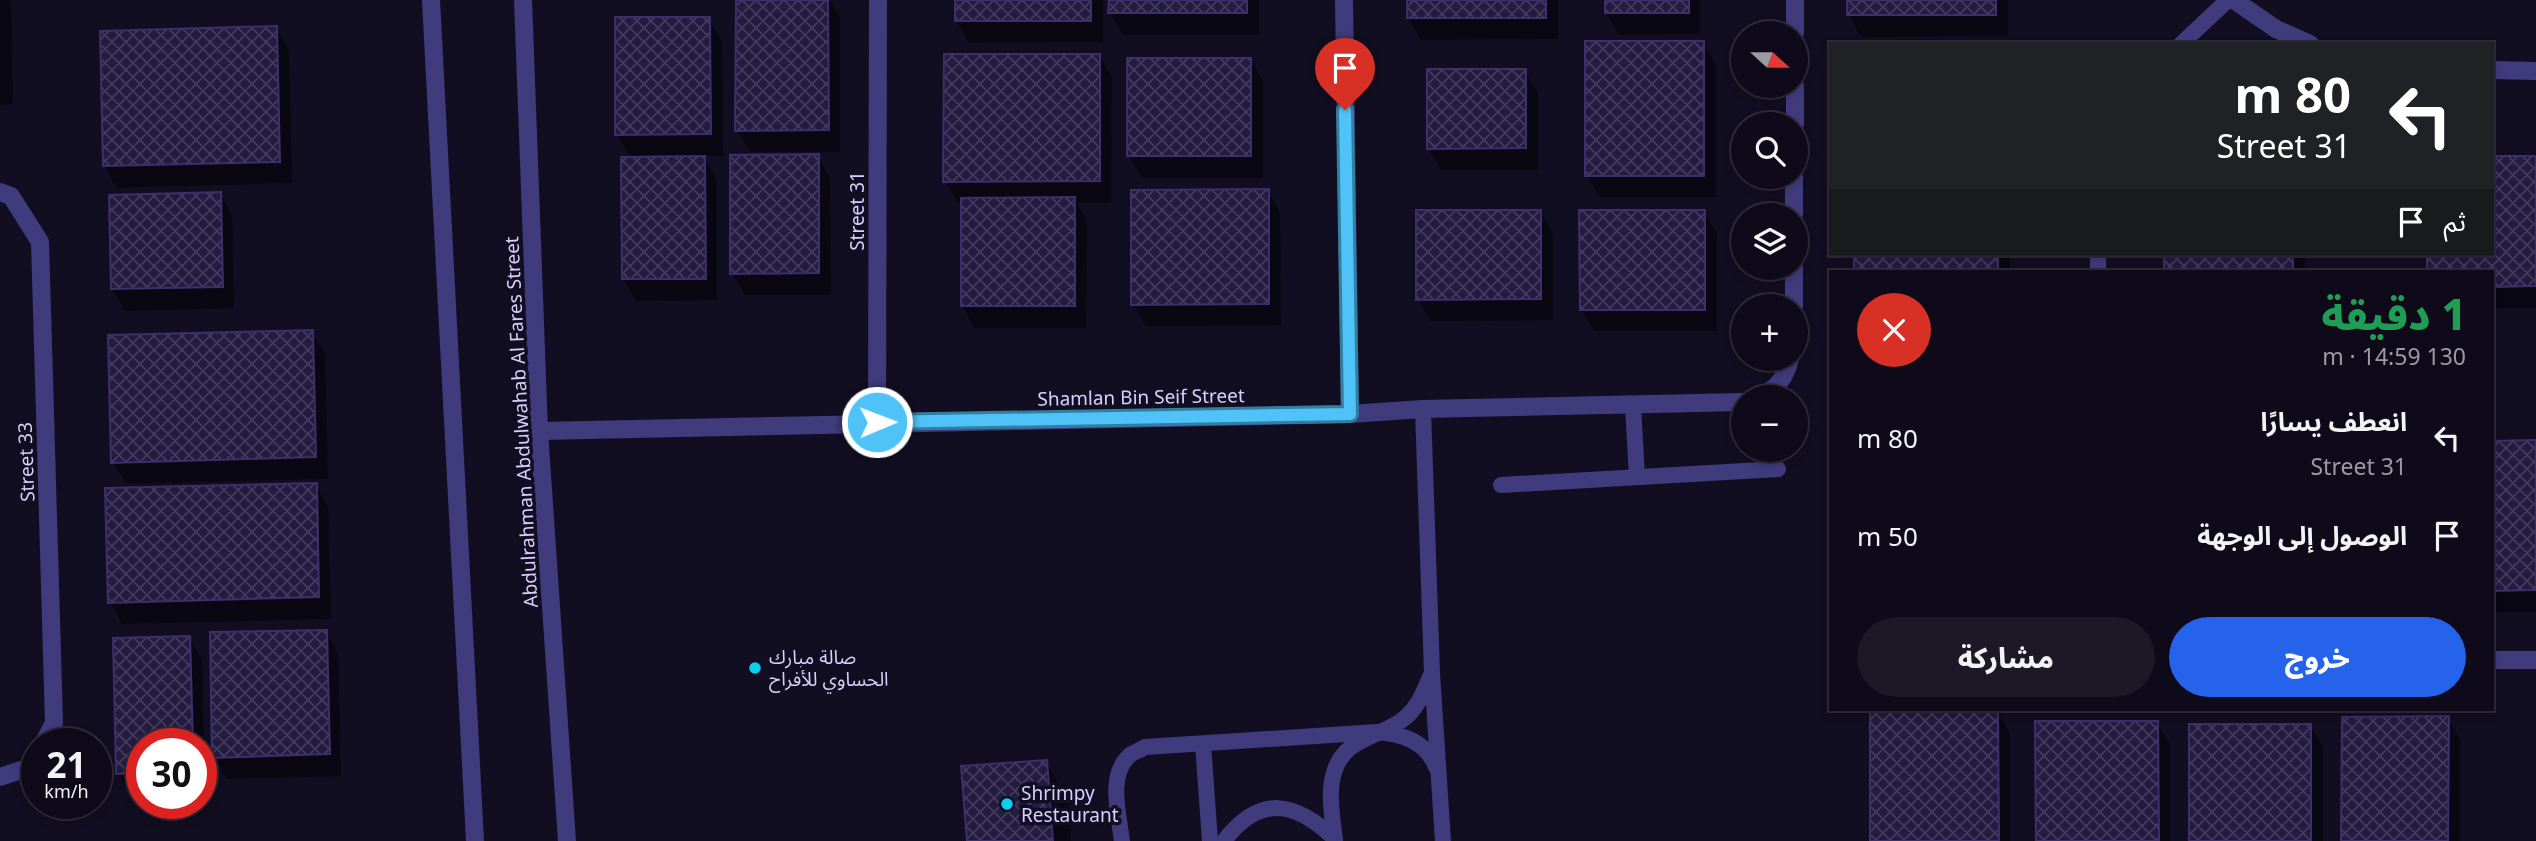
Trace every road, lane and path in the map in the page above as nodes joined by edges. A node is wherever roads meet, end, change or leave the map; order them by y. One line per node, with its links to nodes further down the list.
1 (431, 0): 33 (street)
2 (523, 0): 19 (street, Abdulrahman Abdulwahab Al Fares Street)
3 (878, 0): 18 (street, Street 31)
4 (1343, 0): 17 (street)
5 (1795, 0): 8 (street)
6 (2228, 0): 9 (lane)
7 (2234, 0): 10 (street)
8 (1795, 21)
9 (2183, 42)
10 (2305, 42)
11 (2494, 70): 12 (street)
12 (2536, 71)
13 (0, 192): 26 (street, Street 33)
14 (1731, 402): 15 (street, Shamlan Bin Seif Street)
15 (1633, 406): 16 (street, Shamlan Bin Seif Street); 21 (lane)
16 (1423, 409): 17 (street, Shamlan Bin Seif Street); 25 (lane)
17 (1350, 414): 18 (street, Shamlan Bin Seif Street)
18 (877, 422): 19 (street, Shamlan Bin Seif Street)
19 (539, 431): 34 (street, Abdulrahman Abdulwahab Al Fares Street)
20 (1778, 469): 21 (lane)
21 (1637, 476): 22 (lane)
22 (1501, 485)
23 (2494, 660): 24 (street)
24 (2536, 660)
25 (1432, 673): 27 (lane); 30 (lane)
26 (51, 728)
27 (1377, 732): 28 (lane); 30 (lane); 32 (lane)
28 (1203, 744): 35 (lane); 36 (lane)
29 (21, 770): 31 (street)
30 (1439, 775): 38 (lane)
31 (0, 777)
32 (1335, 840): 37 (lane)
33 (475, 841)
34 (567, 841)
35 (1122, 841)
36 (1210, 841)
37 (1224, 841)
38 (1443, 841)

